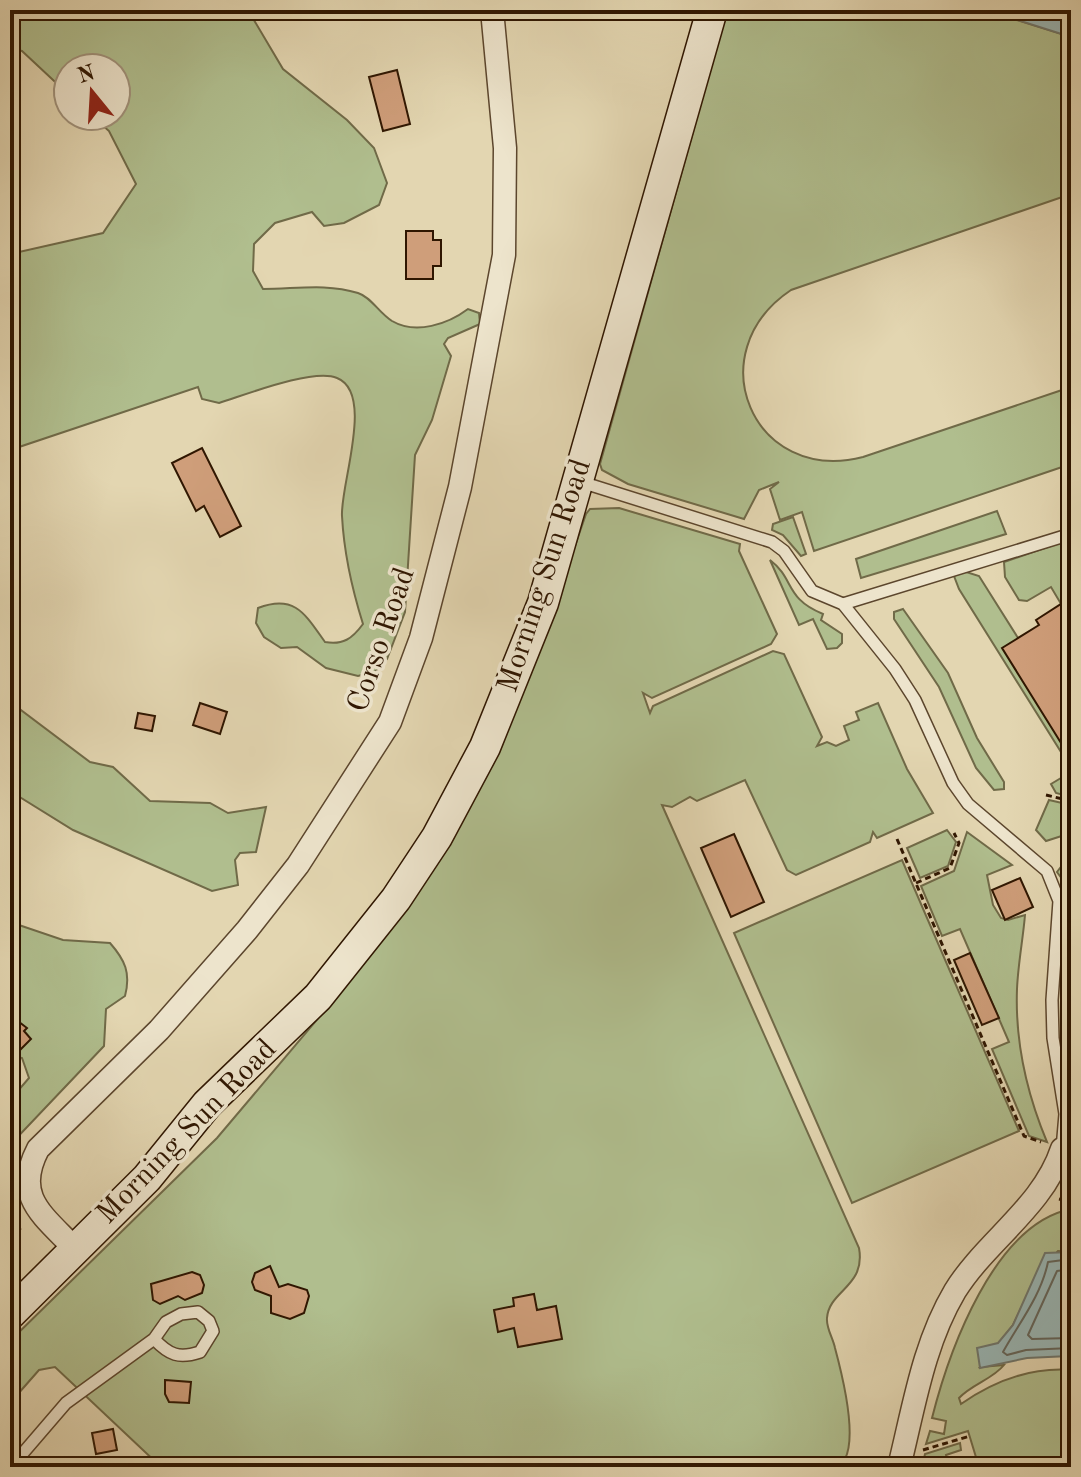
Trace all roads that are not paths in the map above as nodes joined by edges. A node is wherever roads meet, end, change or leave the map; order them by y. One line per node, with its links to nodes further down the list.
1 (492, 10): 7 (street, Corso Road)
2 (712, 10): 3 (main road, Morning Sun Road)
3 (578, 481): 5 (lane); 7 (main road, Morning Sun Road)
4 (1071, 534): 5 (lane)
5 (843, 604): 6 (lane)
6 (1062, 1149): 10 (street)
7 (75, 1249): 8 (main road, Morning Sun Road)
8 (10, 1314)
9 (154, 1339): 9 (lane); 11 (lane)
10 (911, 1458)
11 (11, 1467)

